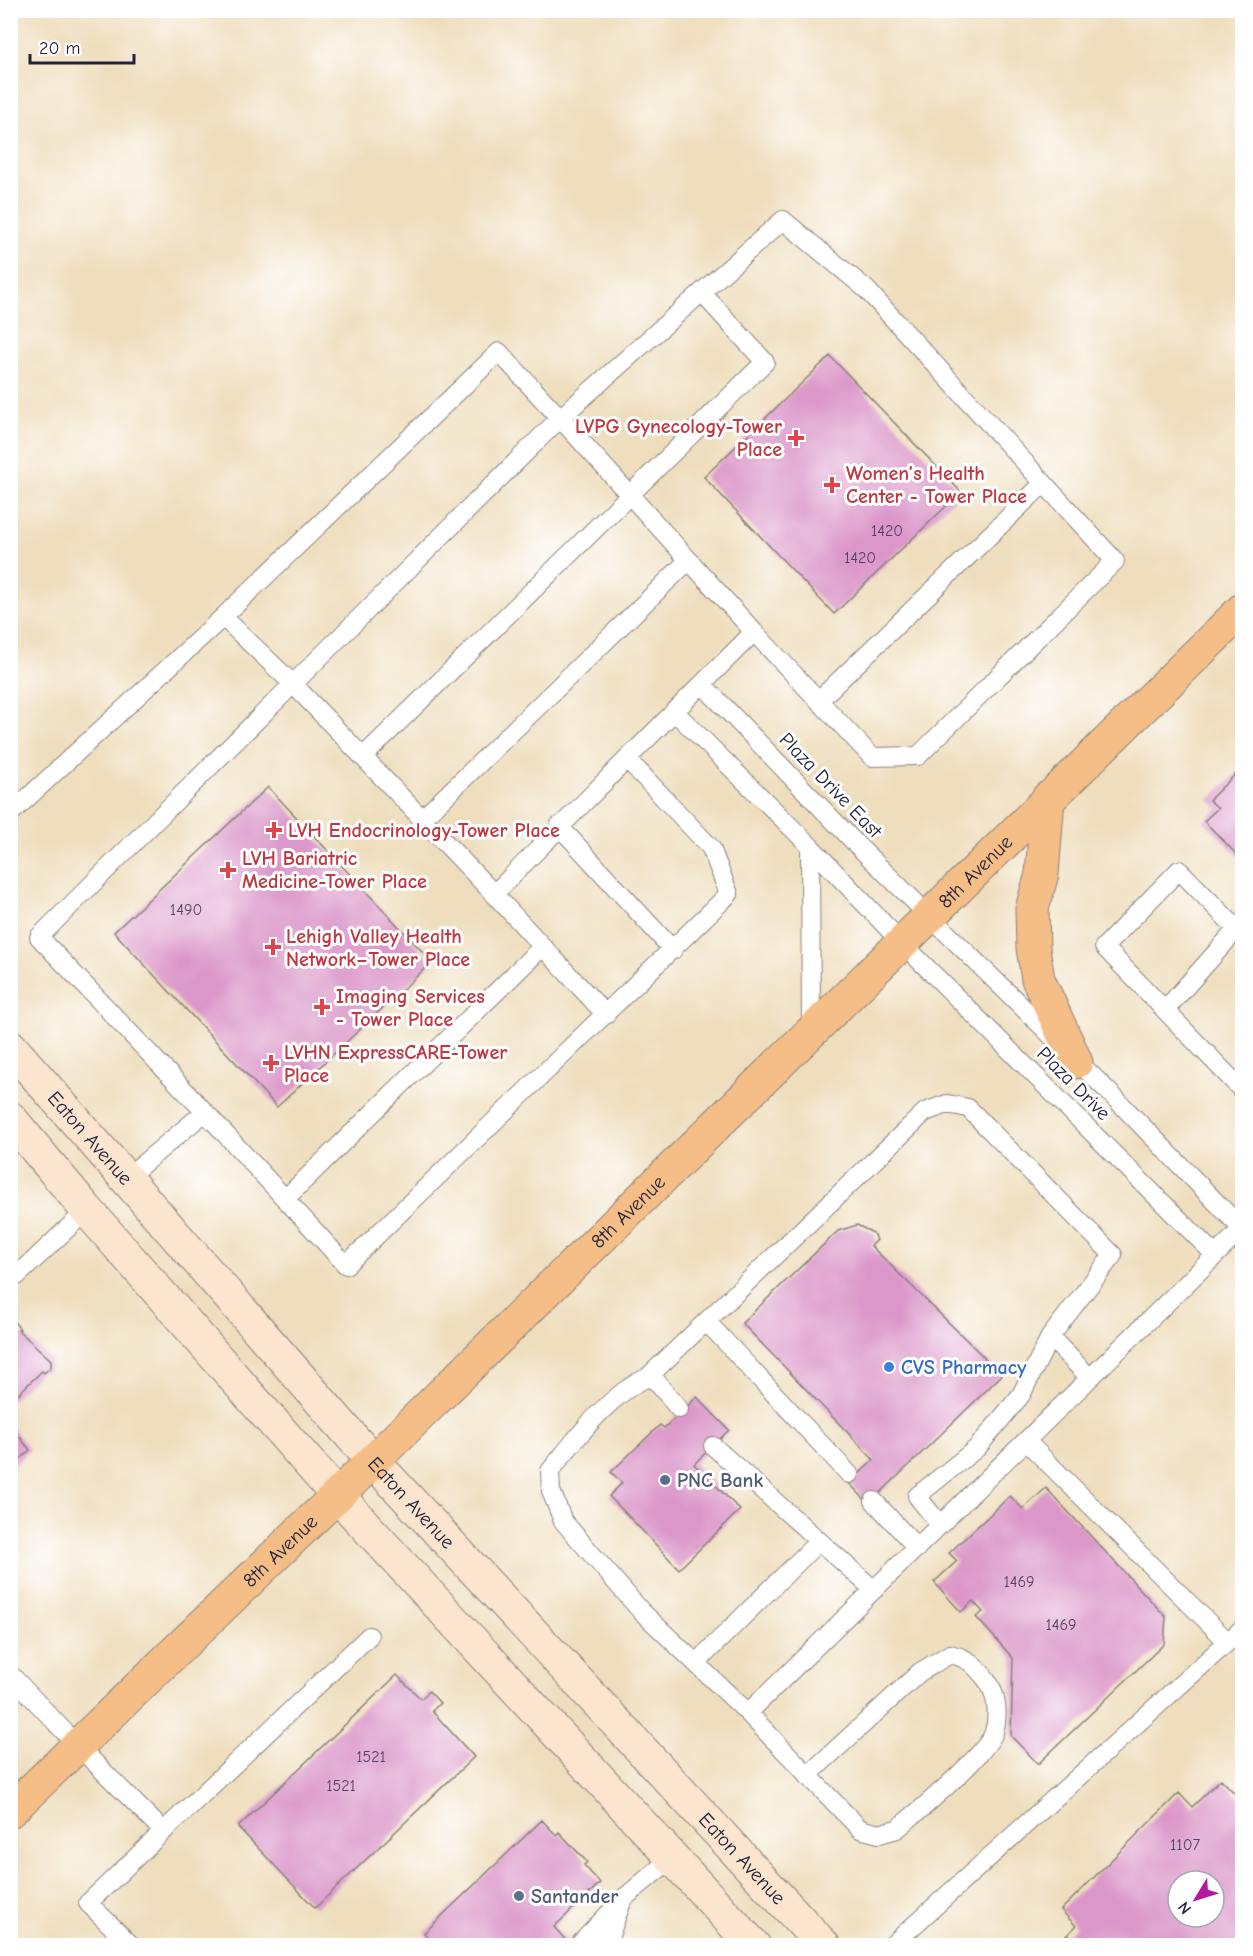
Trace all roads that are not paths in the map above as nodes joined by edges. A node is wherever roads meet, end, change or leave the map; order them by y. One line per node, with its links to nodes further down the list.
1 (703, 294): 2 (lane); 3 (lane); 4 (lane)
2 (560, 418): 4 (lane); 7 (lane); 9 (lane)
3 (1044, 483): 11 (lane); 11 (lane)
4 (629, 494): 5 (lane); 13 (lane)
5 (689, 560): 8 (lane); 17 (lane)
6 (1242, 610): 15 (main road, 8th Avenue)
7 (223, 616): 9 (lane); 16 (lane)
8 (754, 632): 10 (lane); 11 (lane)
9 (293, 684): 13 (lane); 31 (lane)
10 (702, 684): 12 (lane); 21 (lane, Plaza Drive East)
11 (819, 700)
12 (674, 711): 14 (lane); 19 (lane)
13 (363, 757): 17 (lane)
14 (627, 759): 18 (lane); 24 (lane)
15 (1048, 798): 21 (main road, 8th Avenue); 29 (main road)
16 (10, 814)
17 (422, 819): 20 (lane)
18 (558, 826): 20 (lane); 24 (lane)
19 (810, 846): 22 (lane); 27 (lane)
20 (494, 894): 23 (lane)
21 (928, 916): 22 (main road, 8th Avenue); 29 (lane, Plaza Drive)
22 (901, 942): 27 (main road, 8th Avenue); 37 (lane, Plaza Drive)
23 (542, 948): 26 (lane); 34 (lane)
24 (673, 950): 26 (lane)
25 (1165, 1010): 25 (lane); 30 (lane)
26 (606, 1015): 34 (lane)
27 (811, 1030): 46 (main road, 8th Avenue)
28 (10, 1046): 33 (street, Eaton Avenue)
29 (1076, 1062): 36 (lane, Plaza Drive)
30 (1242, 1090)
31 (205, 1112): 33 (lane); 34 (lane)
32 (10, 1118): 35 (street)
33 (126, 1178): 46 (street, Eaton Avenue)
34 (285, 1199)
35 (87, 1209): 38 (lane); 48 (street)
36 (1240, 1237): 37 (lane)
37 (1215, 1255): 41 (lane)
38 (14, 1275)
39 (706, 1321): 40 (lane); 42 (lane); 47 (lane)
40 (1050, 1337): 41 (lane); 50 (lane)
41 (1090, 1378): 44 (lane)
42 (652, 1380): 43 (lane); 57 (lane)
43 (679, 1409)
44 (1026, 1441): 50 (lane); 56 (lane)
45 (713, 1446): 51 (lane)
46 (373, 1461): 48 (main road, 8th Avenue); 70 (street, Eaton Avenue)
47 (849, 1474)
48 (337, 1494): 60 (main road, 8th Avenue); 64 (street)
49 (874, 1501): 52 (lane)
50 (940, 1525): 52 (lane)
51 (819, 1541): 53 (lane); 57 (lane)
52 (917, 1548): 53 (lane)
53 (874, 1590): 59 (lane)
54 (1242, 1629): 56 (lane)
55 (369, 1636): 63 (lane)
56 (1228, 1642): 71 (lane)
57 (696, 1664): 59 (lane)
58 (10, 1674): 60 (lane)
59 (748, 1713): 61 (lane)
60 (78, 1746): 62 (main road, 8th Avenue); 63 (lane)
61 (807, 1776): 61 (lane)
62 (10, 1811)
63 (163, 1832): 67 (lane)
64 (674, 1856): 65 (lane); 69 (street)
65 (623, 1899): 66 (lane); 68 (lane)
66 (579, 1945)
67 (132, 1946)
68 (606, 1946)
69 (754, 1946)
70 (824, 1946)
71 (891, 1946)

